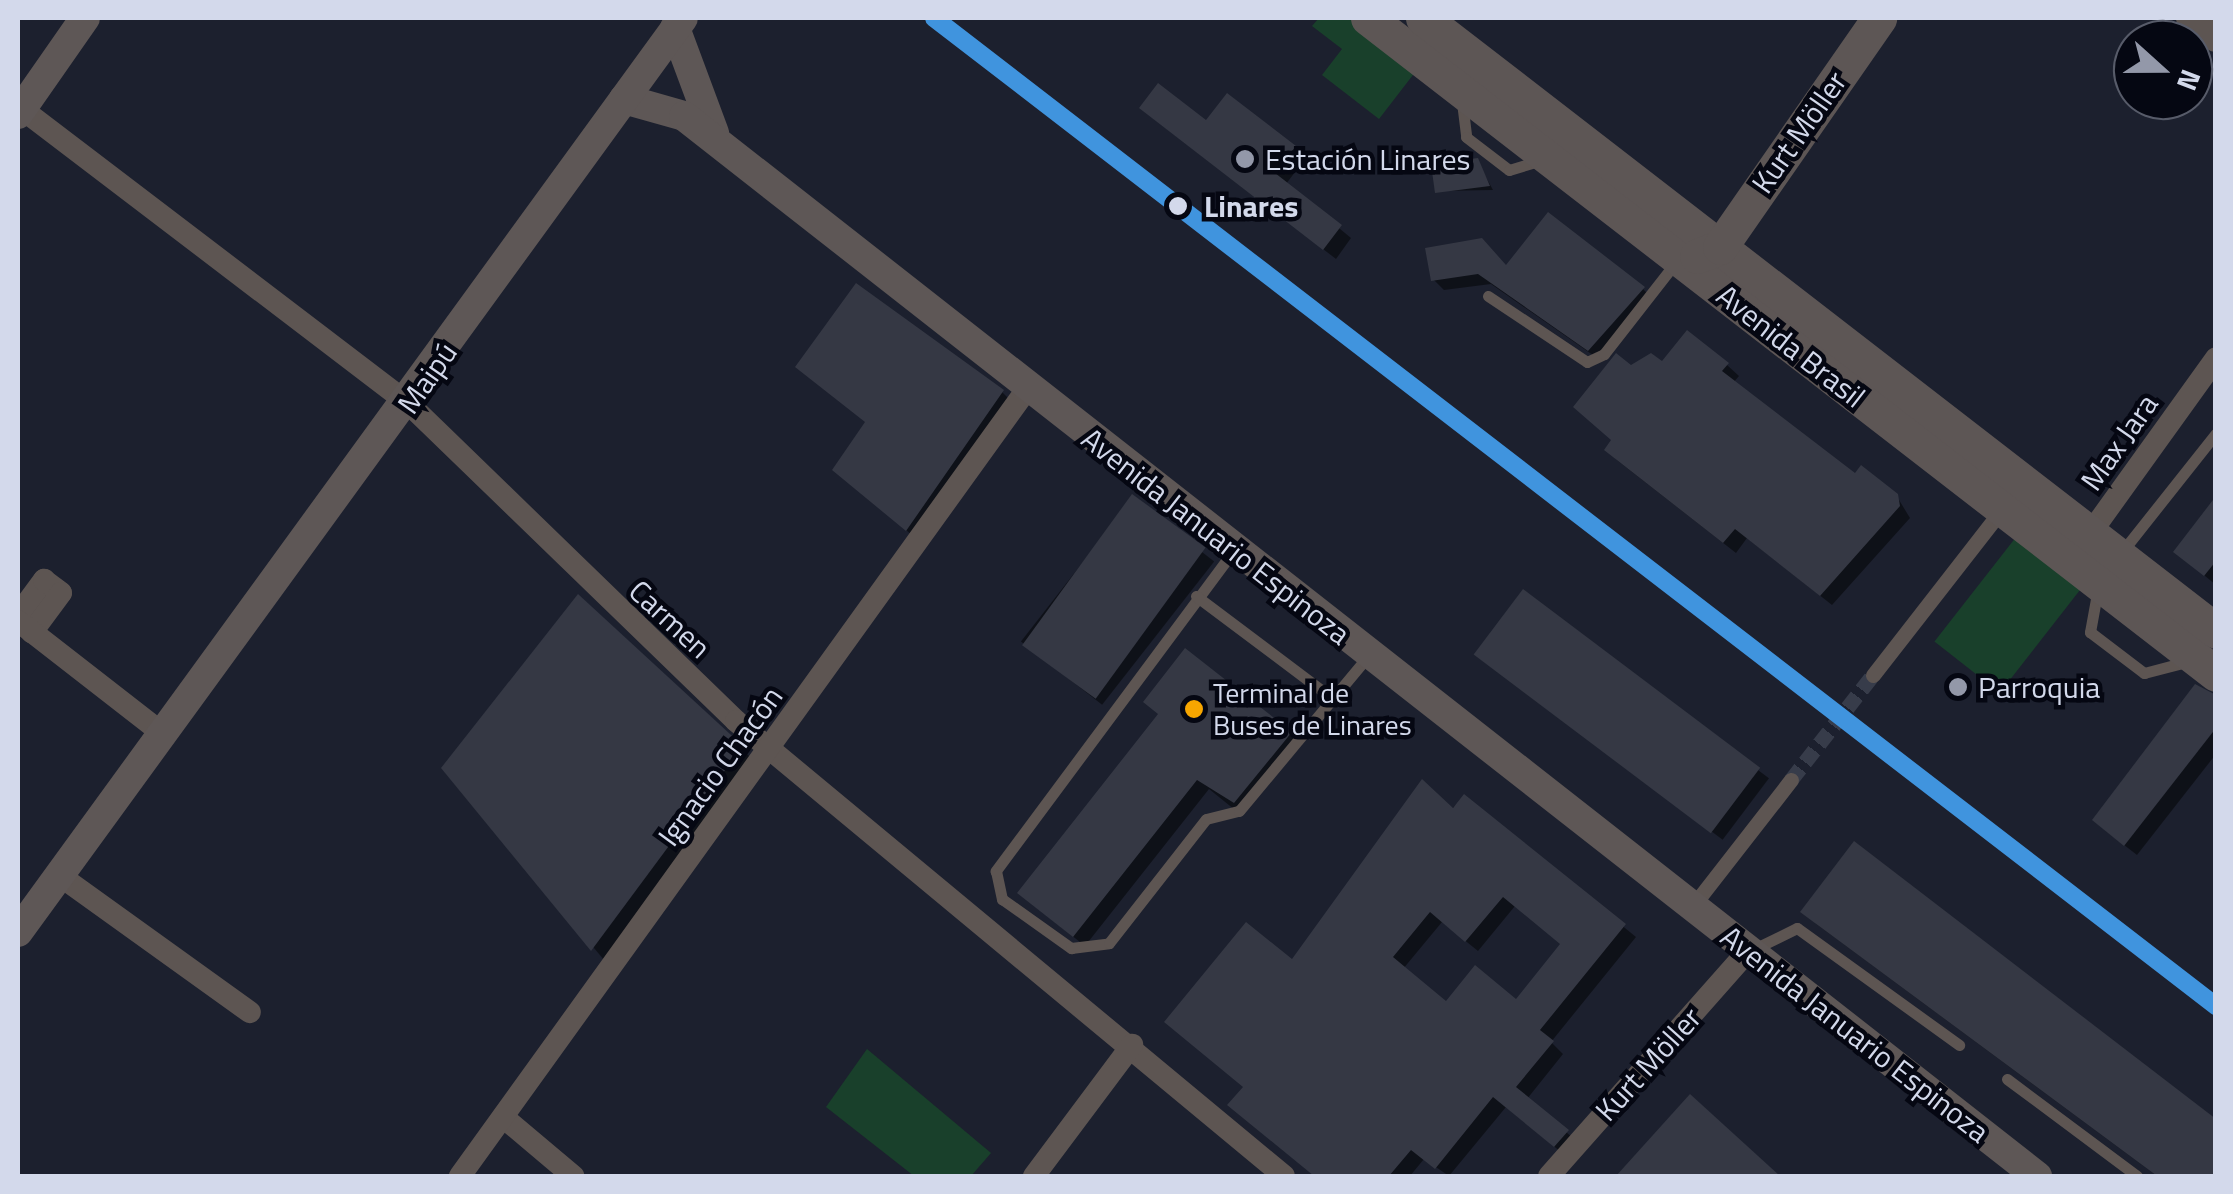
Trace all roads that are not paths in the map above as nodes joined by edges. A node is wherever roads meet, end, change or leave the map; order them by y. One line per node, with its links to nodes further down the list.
1 (85, 18): 9 (main road)
2 (1368, 18): 12 (main road, Avenida Brasil)
3 (1423, 18): 11 (main road, Avenida Brasil)
4 (1879, 18): 11 (main road, Kurt Möller)
5 (2190, 18): 7 (street)
6 (673, 21): 8 (main road, Maipú); 10 (main road, Avenida Januario Espinoza)
7 (2216, 38)
8 (624, 99): 10 (main road, Avenida Januario Espinoza); 16 (main road, Maipú)
9 (19, 110): 16 (street, Carmen)
10 (729, 151): 15 (main road, Avenida Januario Espinoza)
11 (1720, 247): 12 (main road); 19 (main road, Avenida Brasil)
12 (1674, 255): 13 (lane); 18 (main road, Avenida Brasil)
13 (1488, 296)
14 (2216, 358): 19 (street, Max Jara)
15 (1027, 389): 20 (main road, Avenida Januario Espinoza); 29 (street, Ignacio Chacón)
16 (409, 404): 28 (main road, Maipú); 29 (street, Carmen)
17 (2216, 434): 21 (lane)
18 (2002, 509): 19 (main road, Avenida Brasil); 26 (street)
19 (2080, 547): 21 (main road, Avenida Brasil)
20 (1234, 550): 22 (lane); 24 (main road, Avenida Januario Espinoza)
21 (2109, 570): 25 (main road, Avenida Brasil)
22 (1196, 596): 27 (lane); 27 (lane)
23 (22, 623): 28 (street)
24 (1368, 655): 27 (lane); 32 (main road, Avenida Januario Espinoza)
25 (2209, 655)
26 (1873, 676)
27 (1332, 698)
28 (162, 733): 31 (main road, Maipú)
29 (769, 749): 37 (street, Carmen); 39 (street, Ignacio Chacón)
30 (1791, 780): 32 (street)
31 (58, 875): 33 (main road, Maipú); 35 (street)
32 (1692, 907): 34 (main road, Avenida Januario Espinoza)
33 (18, 932)
34 (1748, 952): 36 (lane); 44 (street, Kurt Möller); 45 (main road, Avenida Januario Espinoza)
35 (250, 1012)
36 (1958, 1044)
37 (1132, 1045): 42 (street); 43 (street, Carmen)
38 (2007, 1080): 46 (lane)
39 (504, 1117): 40 (street, Ignacio Chacón); 41 (street)
40 (460, 1176)
41 (574, 1176)
42 (1034, 1176)
43 (1284, 1176)
44 (1548, 1176)
45 (2037, 1176)
46 (2137, 1176)

